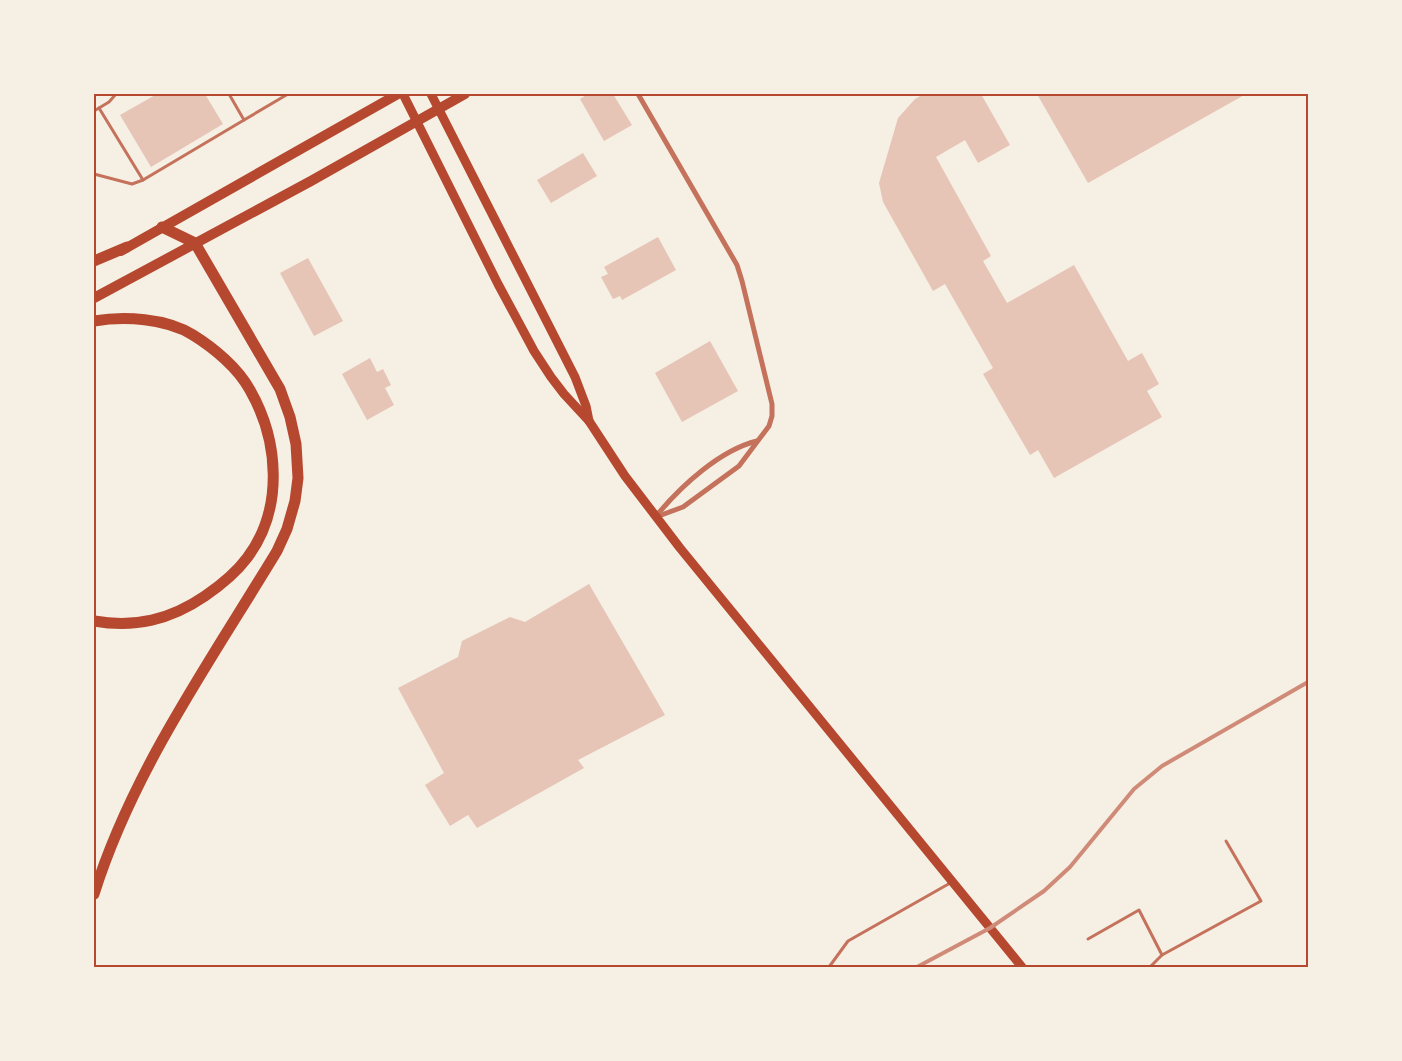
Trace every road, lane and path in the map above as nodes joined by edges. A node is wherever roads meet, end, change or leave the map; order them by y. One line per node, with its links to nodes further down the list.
1 (116, 94): 9 (lane)
2 (230, 94): 12 (lane)
3 (288, 94): 12 (lane)
4 (398, 94): 16 (highway)
5 (403, 94): 13 (main road)
6 (431, 94): 10 (main road)
7 (465, 94): 10 (highway)
8 (638, 94): 24 (street)
9 (99, 108): 11 (lane); 15 (lane)
10 (439, 109): 13 (highway); 23 (main road)
11 (94, 111)
12 (244, 120): 15 (lane)
13 (416, 122): 17 (highway); 23 (main road)
14 (94, 174): 15 (lane)
15 (143, 180)
16 (162, 227): 17 (highway); 18 (highway)
17 (195, 243): 21 (highway); 29 (highway)
18 (127, 248): 19 (highway); 20 (highway)
19 (94, 261)
20 (94, 267)
21 (94, 298)
22 (94, 321): 26 (highway)
23 (589, 421): 25 (main road)
24 (757, 440): 25 (street); 25 (street)
25 (656, 517): 28 (main road)
26 (94, 621)
27 (1226, 841): 31 (lane)
28 (953, 882): 32 (lane); 33 (main road)
29 (94, 894)
30 (1088, 938): 31 (lane)
31 (1162, 955): 34 (lane)
32 (829, 967)
33 (1022, 967)
34 (1150, 967)

